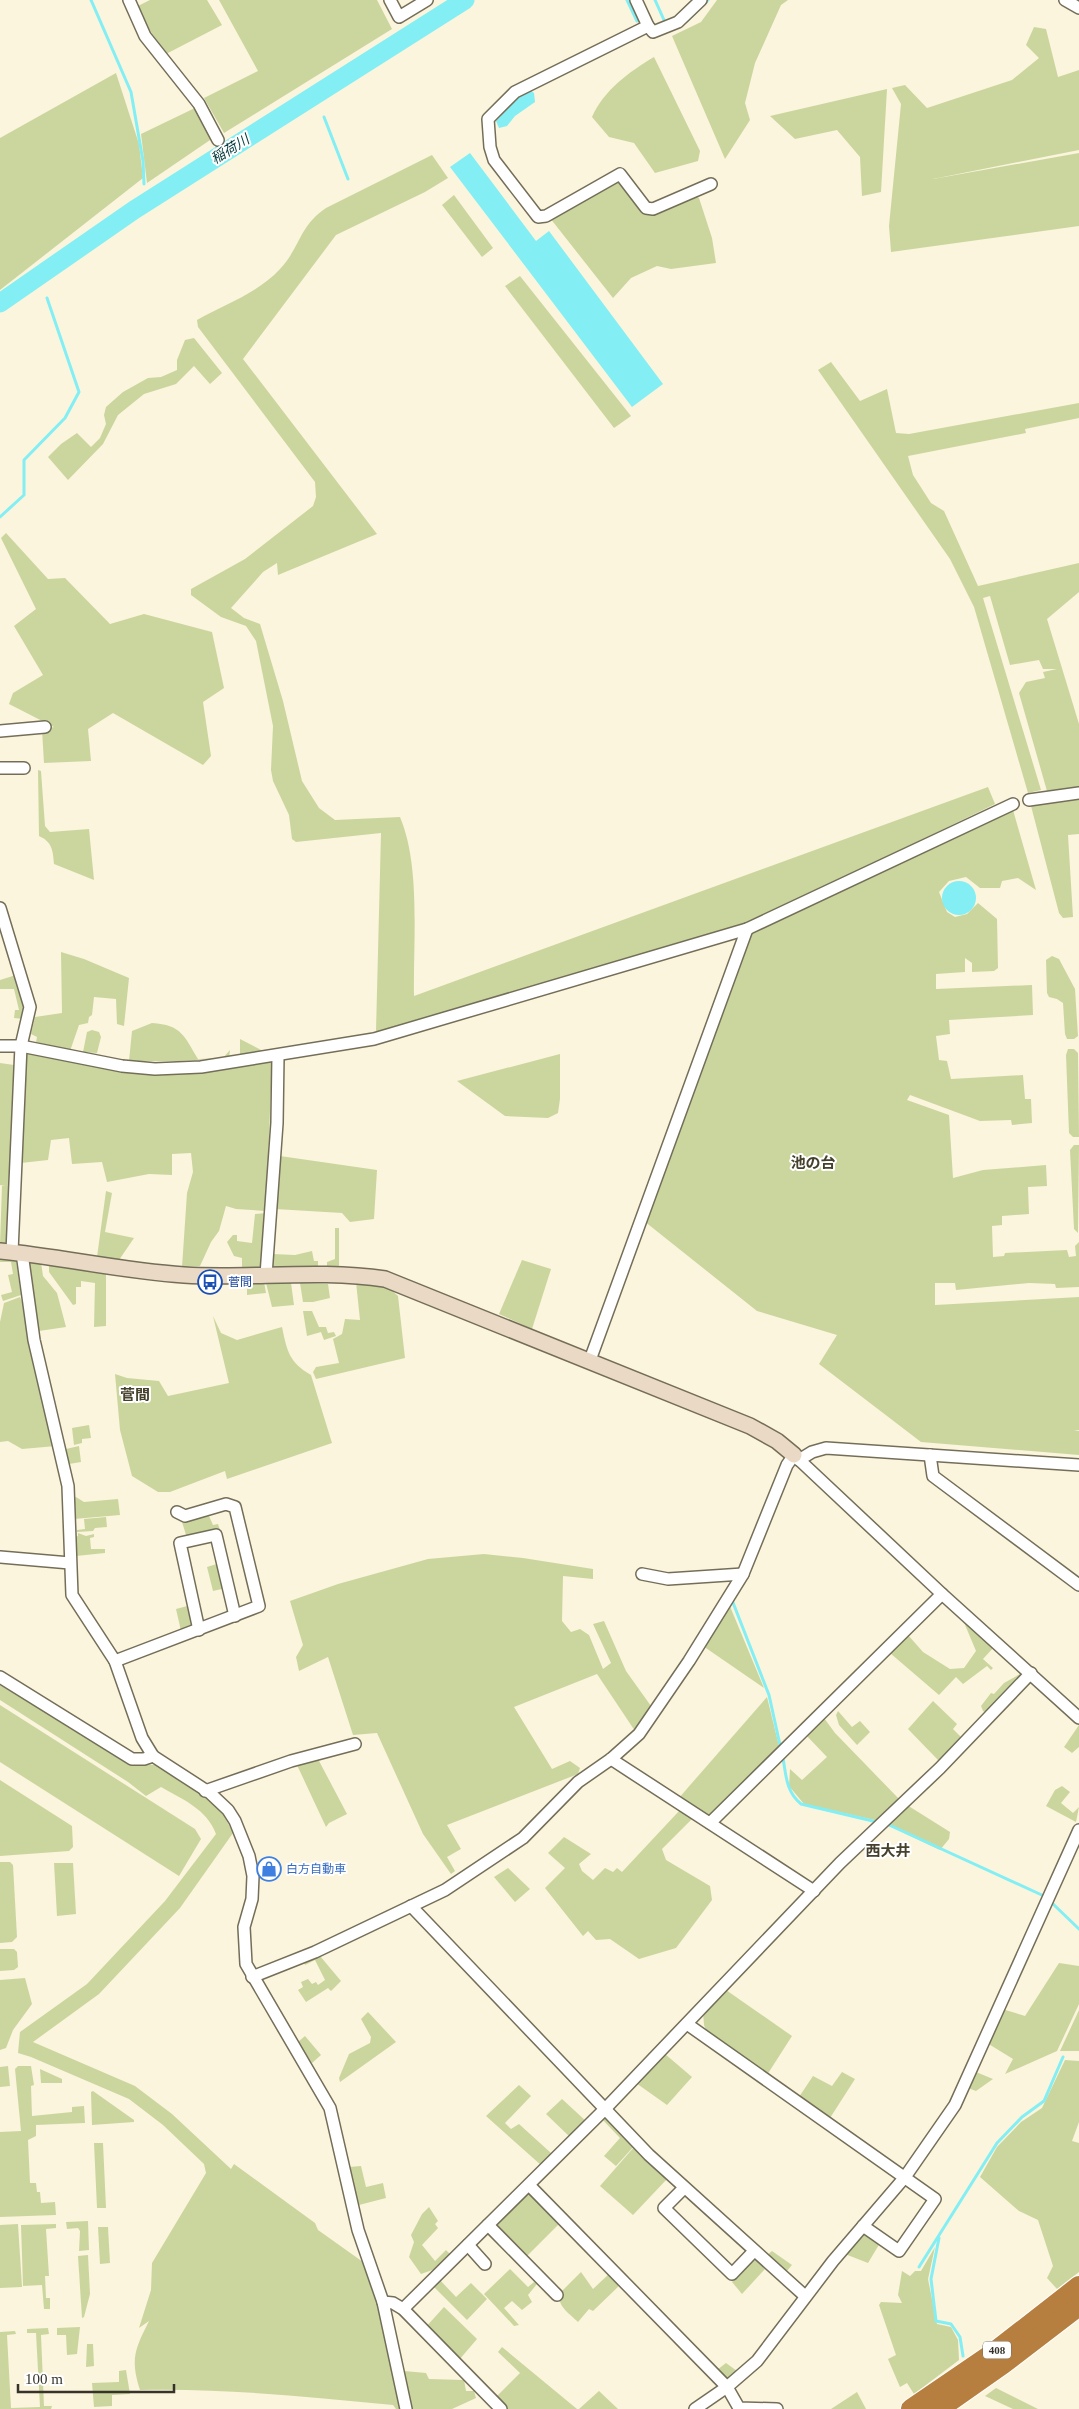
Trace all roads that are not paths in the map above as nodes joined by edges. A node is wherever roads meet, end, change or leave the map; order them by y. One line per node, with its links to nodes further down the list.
1 (129, 0): 9 (street)
2 (390, 0): 3 (street)
3 (427, 0)
4 (636, 0): 8 (street)
5 (701, 0): 8 (street)
6 (1065, 0): 7 (street)
7 (1079, 8)
8 (648, 26): 10 (street)
9 (218, 140)
10 (711, 184)
11 (45, 727): 12 (street)
12 (0, 731)
13 (0, 768): 14 (street)
14 (24, 768)
15 (1079, 793): 16 (street)
16 (1029, 800)
17 (1013, 804): 19 (street)
18 (0, 908): 21 (street)
19 (747, 930): 22 (street); 25 (street)
20 (0, 1046): 21 (street)
21 (22, 1046): 22 (street); 23 (street)
22 (278, 1056): 24 (street)
23 (11, 1252): 24 (street); 31 (street)
24 (266, 1275): 25 (street)
25 (590, 1360): 27 (street)
26 (930, 1455): 27 (street); 28 (street); 34 (street)
27 (796, 1458): 33 (street); 35 (street)
28 (1079, 1465)
29 (177, 1512): 36 (street)
30 (0, 1557): 31 (street)
31 (70, 1563): 38 (street)
32 (642, 1574): 33 (street)
33 (743, 1574): 44 (street)
34 (1079, 1585)
35 (942, 1594): 39 (street); 46 (street)
36 (235, 1616): 37 (street); 37 (street)
37 (199, 1630): 38 (street)
38 (115, 1661): 43 (street)
39 (1031, 1673): 41 (street); 48 (street)
40 (0, 1677): 43 (street)
41 (1079, 1718)
42 (355, 1744): 45 (street)
43 (153, 1756): 45 (street)
44 (611, 1759): 46 (street); 49 (street)
45 (205, 1790): 50 (street)
46 (710, 1823): 48 (street)
47 (1079, 1830): 53 (street)
48 (814, 1890): 51 (street)
49 (411, 1906): 50 (street); 52 (street)
50 (252, 1977): 64 (street)
51 (687, 2024): 52 (street); 53 (street)
52 (605, 2109): 54 (street); 55 (street)
53 (905, 2177): 57 (street); 57 (street)
54 (529, 2185): 56 (street); 67 (street)
55 (684, 2188): 59 (street); 59 (street)
56 (488, 2226): 58 (street); 62 (street)
57 (863, 2226): 63 (street)
58 (468, 2245): 60 (street); 66 (street)
59 (754, 2251): 63 (street)
60 (486, 2264)
61 (1079, 2286): 73 (highway, 408)
62 (557, 2295)
63 (805, 2296): 67 (street)
64 (383, 2302): 66 (street); 69 (street)
65 (1079, 2306): 74 (highway, 408)
66 (403, 2309): 70 (street)
67 (728, 2387): 68 (street); 71 (street)
68 (740, 2408): 72 (street)
69 (406, 2409)
70 (501, 2409)
71 (695, 2409)
72 (777, 2409)
73 (911, 2409)
74 (940, 2409)

